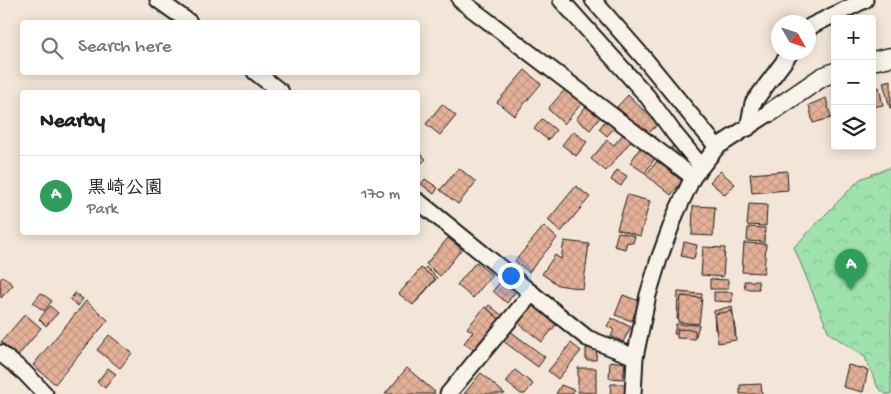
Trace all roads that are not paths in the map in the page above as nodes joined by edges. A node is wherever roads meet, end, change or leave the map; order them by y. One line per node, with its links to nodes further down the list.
1 (158, 0): 6 (street)
2 (460, 0): 17 (street)
3 (561, 0): 17 (street)
4 (593, 0): 16 (street)
5 (865, 0): 7 (street)
6 (186, 20)
7 (816, 24)
8 (891, 57): 10 (street)
9 (785, 60): 15 (street)
10 (876, 60)
11 (831, 74): 14 (street)
12 (259, 75): 13 (street)
13 (278, 90)
14 (771, 112): 15 (street)
15 (748, 128): 16 (street)
16 (717, 147): 17 (street)
17 (697, 172): 21 (street)
18 (420, 203): 19 (street)
19 (532, 293): 21 (street); 23 (street)
20 (0, 354): 22 (street)
21 (634, 357): 24 (street)
22 (45, 394)
23 (448, 394)
24 (634, 394)

